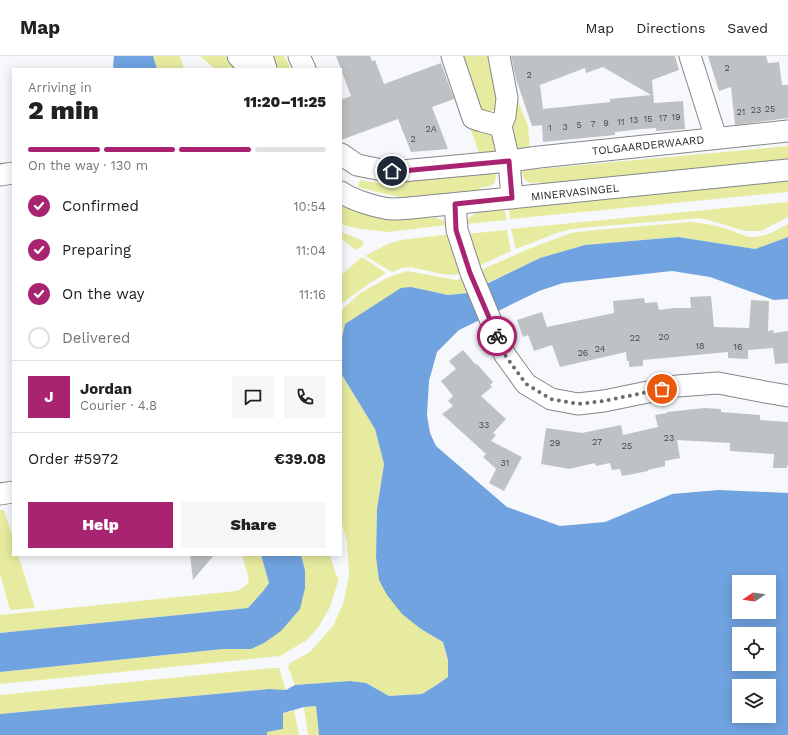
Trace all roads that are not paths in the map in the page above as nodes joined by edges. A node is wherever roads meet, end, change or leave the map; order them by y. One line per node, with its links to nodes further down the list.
1 (238, 56): 7 (street)
2 (261, 56): 8 (street)
3 (299, 56): 9 (street)
4 (452, 56): 10 (street)
5 (499, 56): 10 (street)
6 (690, 56): 12 (street)
7 (249, 68)
8 (266, 68)
9 (305, 68)
10 (501, 126): 14 (street)
11 (788, 130): 12 (street, TOLGAARDERWAARD)
12 (716, 138): 14 (street, TOLGAARDERWAARD)
13 (342, 155): 14 (street, TOLGAARDERWAARD)
14 (509, 161): 17 (street)
15 (788, 170): 17 (street, MINERVASINGEL)
16 (342, 193): 18 (street, MINERVASINGEL)
17 (512, 198): 18 (street, MINERVASINGEL)
18 (455, 204): 19 (street)
19 (788, 396)
20 (12, 492): 21 (street)
21 (0, 494)

